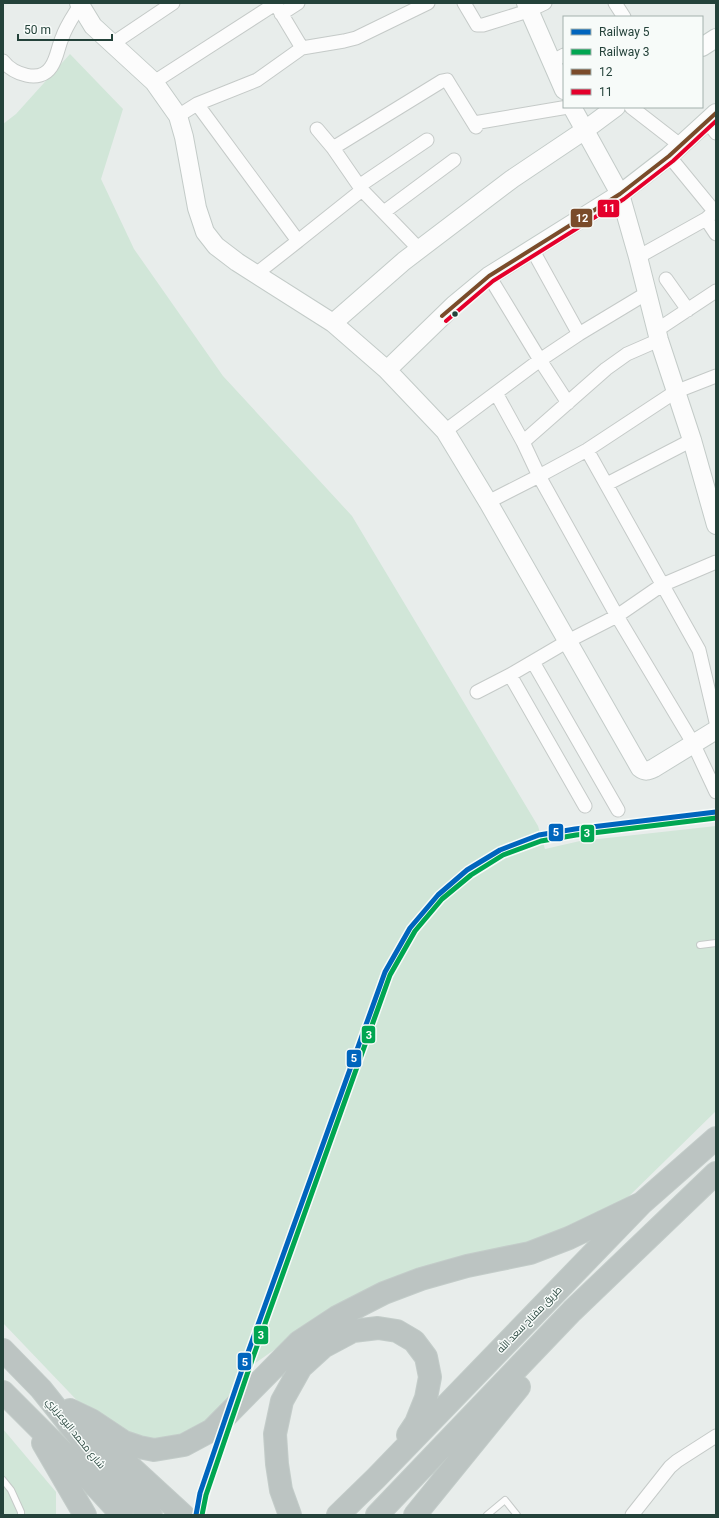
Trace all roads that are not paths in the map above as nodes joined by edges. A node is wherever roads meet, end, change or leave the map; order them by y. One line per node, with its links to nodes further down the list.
1 (173, 3): 12 (street)
2 (298, 3): 8 (street)
3 (428, 3): 14 (street)
4 (464, 3): 9 (street)
5 (545, 3): 9 (street)
6 (79, 4): 12 (street); 16 (street)
7 (618, 4): 10 (street)
8 (277, 7): 14 (street); 17 (street)
9 (527, 7): 15 (street)
10 (624, 16)
11 (716, 38): 13 (street)
12 (112, 44): 17 (street)
13 (703, 47)
14 (302, 48): 19 (street)
15 (557, 58): 18 (street)
16 (3, 61)
17 (154, 82): 24 (street)
18 (563, 85)
19 (197, 104): 24 (street); 37 (street)
20 (563, 108): 29 (street)
21 (573, 108): 27 (street)
22 (615, 108): 27 (street)
23 (632, 108): 30 (street)
24 (178, 116): 41 (street)
25 (713, 122): 30 (street)
26 (317, 128): 29 (street)
27 (585, 130): 33 (street); 38 (street)
28 (427, 140): 32 (street)
29 (333, 148): 32 (street)
30 (674, 151): 33 (street); 35 (street)
31 (454, 160): 34 (street)
32 (360, 188): 34 (street); 37 (street)
33 (620, 194): 39 (street); 40 (street)
34 (384, 212): 38 (street)
35 (712, 213): 36 (street); 40 (street)
36 (716, 234)
37 (298, 241): 41 (street)
38 (419, 249): 47 (street)
39 (532, 249): 42 (street); 48 (street)
40 (638, 257): 45 (street)
41 (256, 274): 47 (street)
42 (489, 276): 50 (street); 51 (street)
43 (666, 279): 46 (street)
44 (716, 290): 46 (street)
45 (647, 293): 48 (street); 49 (street)
46 (688, 310): 49 (street)
47 (333, 323): 51 (street)
48 (579, 334): 50 (street)
49 (658, 335): 53 (street); 55 (street)
50 (540, 360): 54 (street); 55 (street)
51 (387, 370): 56 (street)
52 (716, 376): 53 (street)
53 (675, 392): 57 (street); 59 (street)
54 (496, 393): 56 (street); 58 (street)
55 (568, 403): 58 (street)
56 (444, 431): 63 (street)
57 (692, 440): 61 (street); 62 (street)
58 (523, 442): 60 (street)
59 (587, 450): 60 (street); 61 (street)
60 (539, 476): 63 (street); 67 (street)
61 (607, 484): 66 (street)
62 (712, 492): 64 (street)
63 (488, 502): 68 (street)
64 (716, 525)
65 (716, 562): 66 (street)
66 (662, 585): 67 (street); 72 (street)
67 (617, 616): 68 (street); 74 (street)
68 (568, 641): 69 (street); 74 (street)
69 (533, 662): 70 (street); 77 (street)
70 (510, 675): 71 (street); 76 (street)
71 (476, 692)
72 (716, 722)
73 (716, 730): 74 (street)
74 (693, 744): 75 (street)
75 (716, 792)
76 (585, 806)
77 (618, 810)
78 (716, 944): 79 (lane)
79 (700, 945)
80 (716, 1138): 82 (highway, طريق مفتاح سعد الله)
81 (716, 1173): 83 (highway)
82 (642, 1203): 87 (highway); 90 (highway, طريق مفتاح سعد الله)
83 (572, 1311): 99 (highway); 100 (highway)
84 (3, 1350): 85 (highway, شارع محمد البوعزيزي)
85 (41, 1389): 87 (highway); 96 (highway, شارع محمد البوعزيزي)
86 (3, 1392): 88 (highway, شارع محمد البوعزيزي)
87 (70, 1410): 97 (highway)
88 (26, 1415): 94 (highway); 95 (highway, شارع محمد البوعزيزي)
89 (716, 1436): 103 (street)
90 (376, 1478): 92 (highway, طريق مفتاح سعد الله); 98 (highway)
91 (3, 1480): 93 (lane)
92 (342, 1510)
93 (21, 1515)
94 (85, 1515)
95 (122, 1515)
96 (151, 1515)
97 (183, 1515)
98 (290, 1515)
99 (377, 1515)
100 (415, 1515)
101 (487, 1515): 102 (lane)
102 (517, 1515)
103 (632, 1515)

